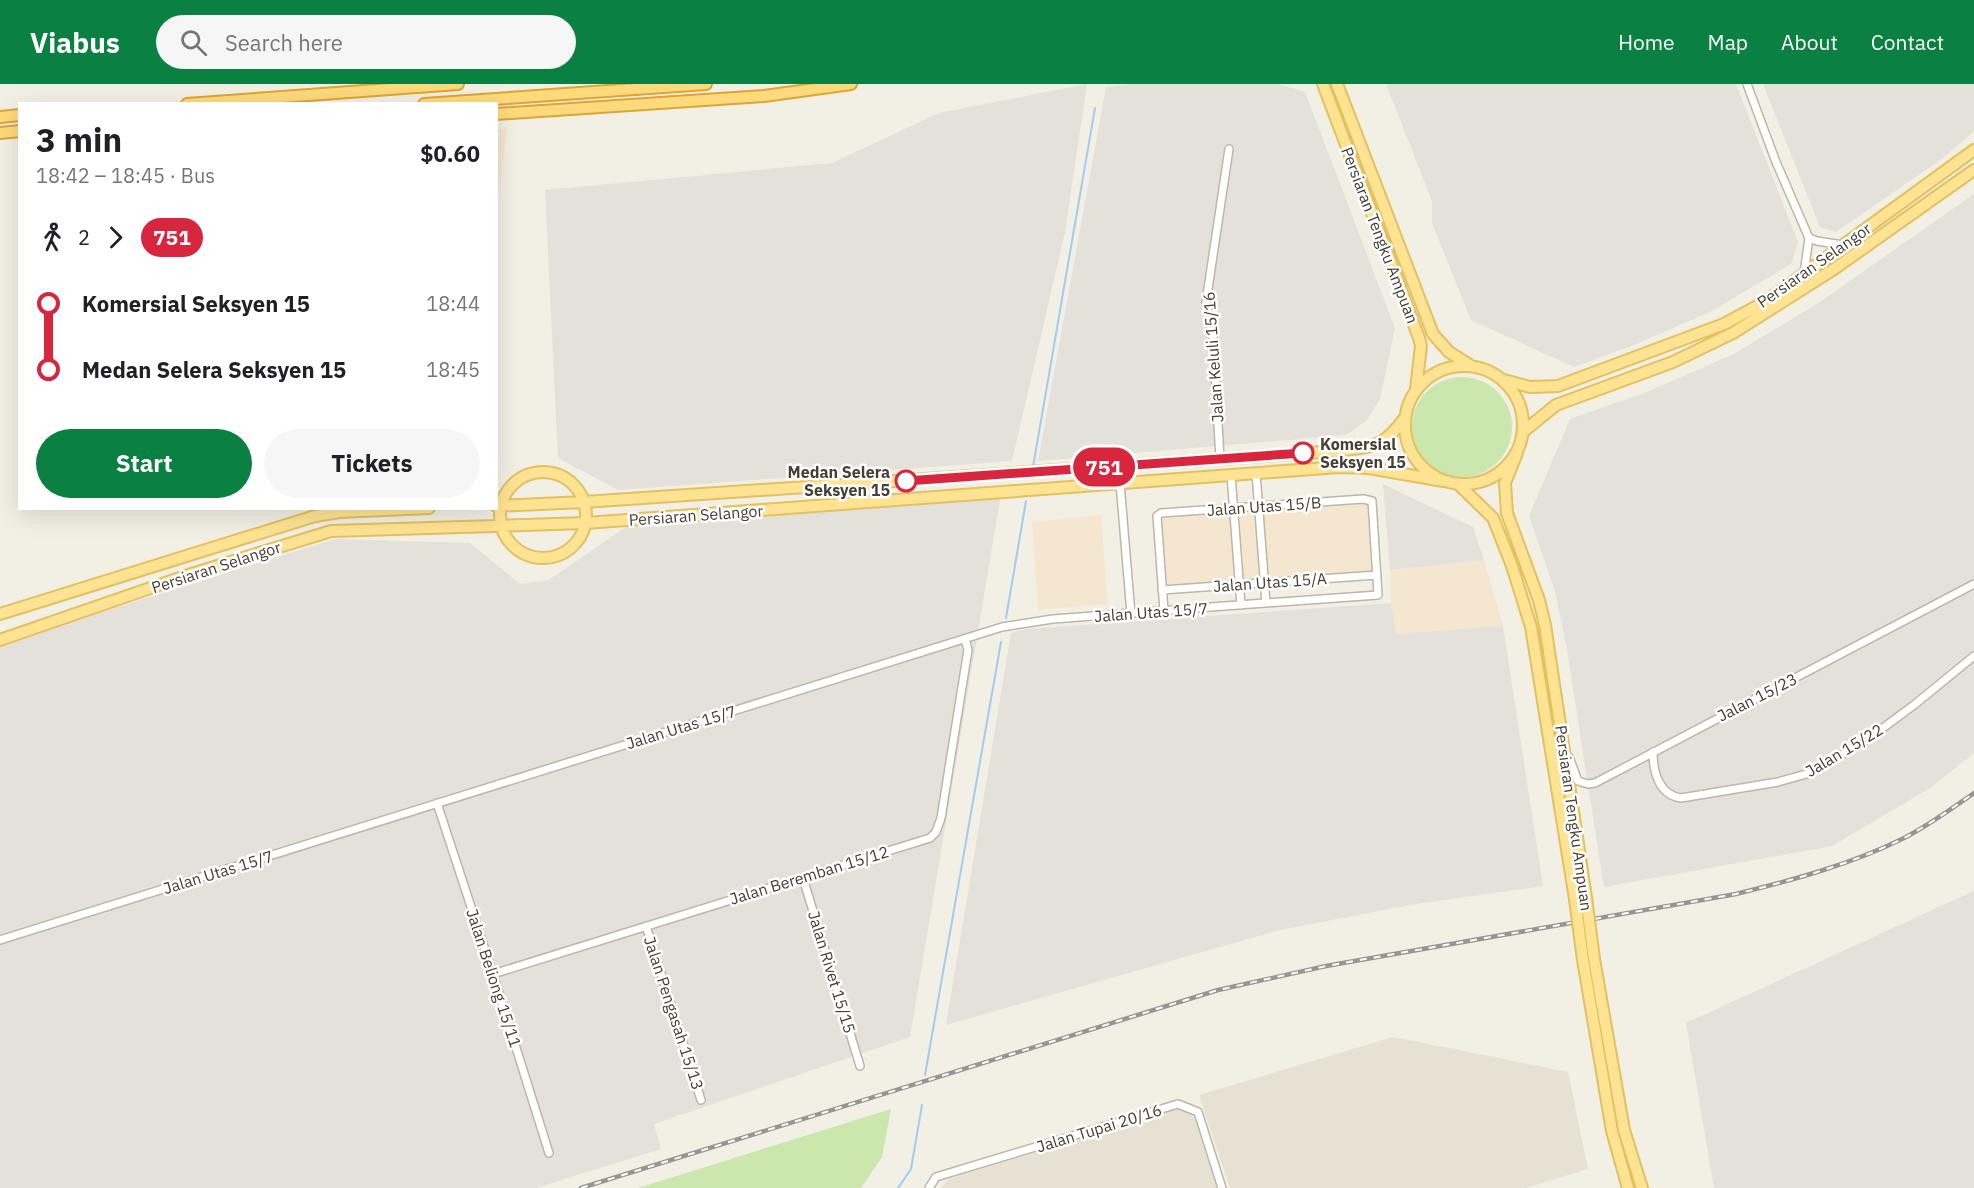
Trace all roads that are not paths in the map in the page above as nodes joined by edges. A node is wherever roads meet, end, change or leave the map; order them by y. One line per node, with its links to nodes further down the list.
1 (458, 84): 9 (highway)
2 (706, 84): 10 (highway)
3 (804, 84): 8 (highway)
4 (851, 84): 8 (highway)
5 (1323, 84): 24 (main road, Persiaran Tengku Ampuan)
6 (1337, 84): 22 (main road, Persiaran Tengku Ampuan)
7 (1746, 84): 19 (street)
8 (764, 96): 11 (highway)
9 (214, 102)
10 (452, 102)
11 (498, 114)
12 (18, 115): 13 (highway)
13 (0, 117)
14 (18, 131): 15 (highway)
15 (0, 133)
16 (1229, 148): 28 (street, Jalan Keluli 15/16)
17 (1974, 150): 20 (main road, Persiaran Selangor)
18 (1974, 170): 26 (main road, Persiaran Selangor)
19 (1809, 238): 20 (street); 21 (street)
20 (1843, 245): 21 (main road, Persiaran Selangor)
21 (1804, 273): 23 (main road, Persiaran Selangor)
22 (1471, 366): 23 (main road); 24 (main road)
23 (1504, 380): 26 (main road)
24 (1416, 389): 25 (main road)
25 (1404, 419): 28 (main road, Persiaran Selangor); 31 (main road)
26 (1524, 431): 27 (main road)
27 (1517, 453): 33 (main road); 55 (main road, Persiaran Tengku Ampuan)
28 (1220, 459): 34 (main road, Persiaran Selangor)
29 (1256, 473): 30 (main road, Persiaran Selangor); 31 (main road, Persiaran Selangor); 36 (street)
30 (1231, 475): 32 (main road, Persiaran Selangor); 37 (street)
31 (1443, 481): 33 (main road)
32 (1120, 483): 39 (main road, Persiaran Selangor); 51 (street)
33 (1458, 484): 59 (main road, Persiaran Tengku Ampuan)
34 (584, 502): 35 (main road, Persiaran Selangor); 35 (main road); 39 (main road)
35 (498, 506): 40 (main road)
36 (1259, 506): 37 (street, Jalan Utas 15/B); 41 (street, Jalan Utas 15/B); 42 (street)
37 (1234, 508): 44 (street); 45 (street, Jalan Utas 15/B)
38 (384, 510): 50 (main road, Persiaran Selangor)
39 (586, 523): 40 (main road, Persiaran Selangor); 40 (main road)
40 (501, 526): 53 (main road, Persiaran Selangor)
41 (1377, 575): 42 (street, Jalan Utas 15/A); 46 (street, Jalan Utas 15/B)
42 (1264, 583): 44 (street, Jalan Utas 15/A); 47 (street)
43 (1974, 584): 56 (street, Jalan 15/23)
44 (1239, 585): 45 (street, Jalan Utas 15/A); 48 (street)
45 (1162, 590): 49 (street, Jalan Utas 15/B)
46 (1378, 595): 47 (street, Jalan Utas 15/7)
47 (1266, 603): 48 (street, Jalan Utas 15/7)
48 (1241, 605): 49 (street, Jalan Utas 15/7)
49 (1164, 611): 51 (street, Jalan Utas 15/7)
50 (0, 614)
51 (1131, 614): 52 (street, Jalan Utas 15/7)
52 (965, 639): 57 (street, Jalan Utas 15/7); 58 (street, Jalan Beremban 15/12)
53 (0, 640)
54 (1974, 656): 56 (street, Jalan 15/22)
55 (1563, 741): 56 (street, Jalan 15/23); 59 (main road, Persiaran Tengku Ampuan)
56 (1653, 752)
57 (437, 803): 61 (street, Jalan Utas 15/7); 63 (street, Jalan Beliong 15/11)
58 (803, 878): 60 (street, Jalan Beremban 15/12); 64 (street, Jalan Rivet 15/15)
59 (1580, 898): 62 (main road, Persiaran Tengku Ampuan, bridge)
60 (646, 926): 63 (street, Jalan Beremban 15/12); 65 (street, Jalan Pengasah 15/13)
61 (0, 940)
62 (1588, 959): 69 (main road, Persiaran Tengku Ampuan); 70 (main road, Persiaran Tengku Ampuan)
63 (493, 974): 66 (street, Jalan Beliong 15/11)
64 (860, 1066)
65 (701, 1100)
66 (549, 1153)
67 (929, 1188): 68 (street, Jalan Tupai 20/16)
68 (1222, 1188)
69 (1628, 1188)
70 (1642, 1188)

